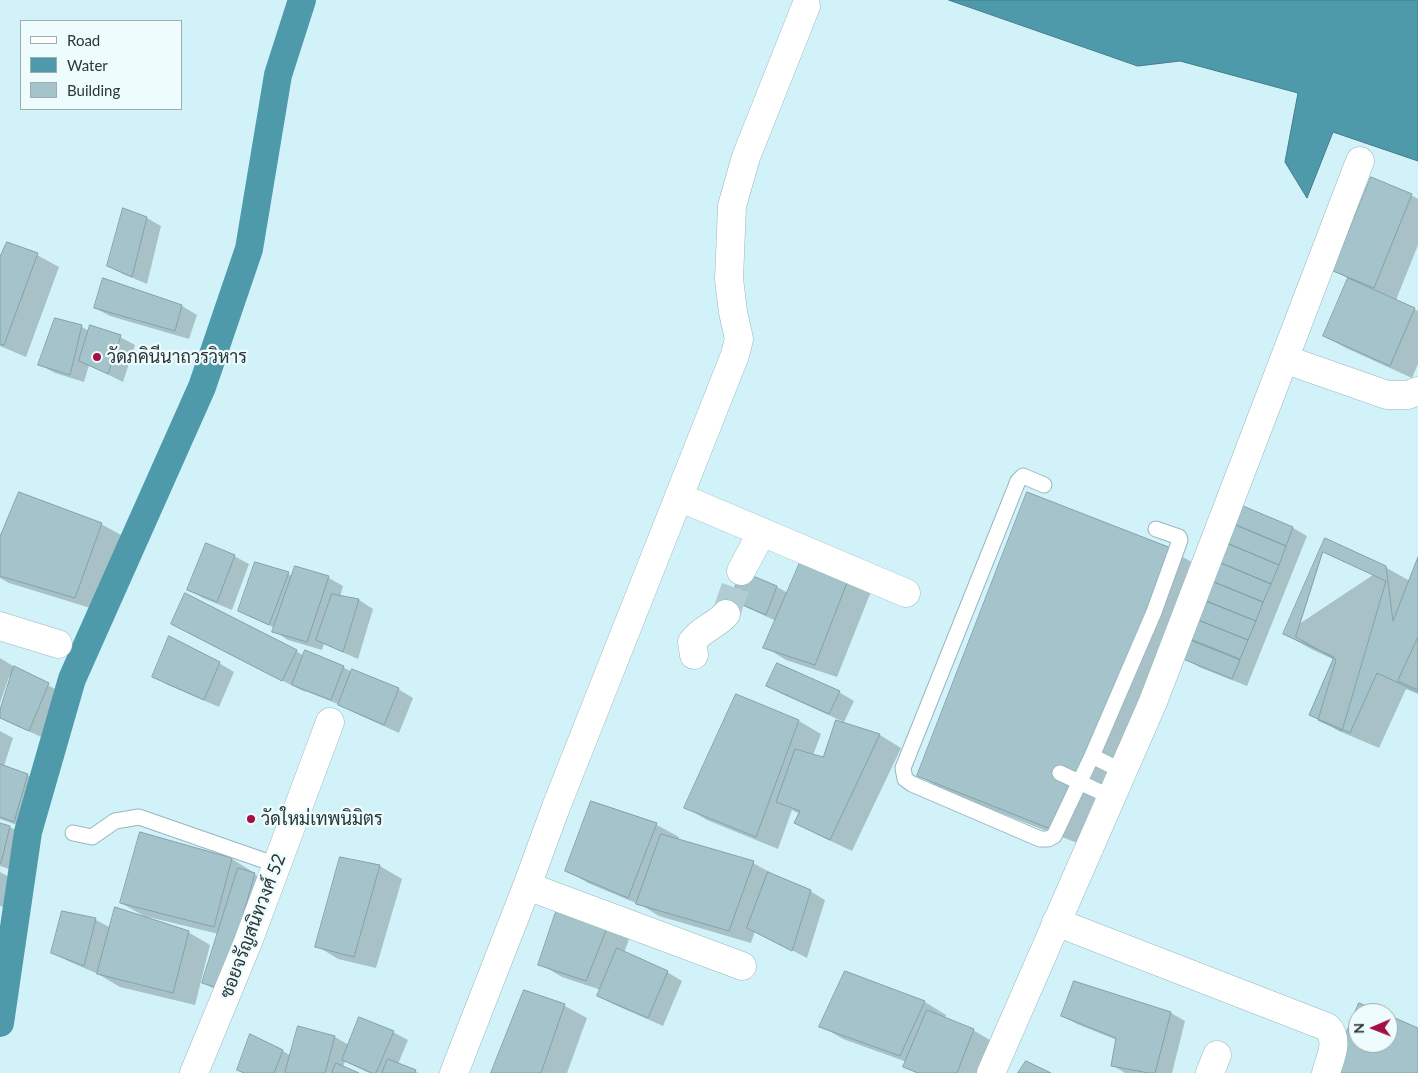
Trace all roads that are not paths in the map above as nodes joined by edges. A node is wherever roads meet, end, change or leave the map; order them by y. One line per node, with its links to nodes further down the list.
1 (806, 6): 6 (street)
2 (1360, 160): 3 (street)
3 (1284, 359): 4 (street); 17 (street)
4 (1418, 391)
5 (1044, 485): 19 (lane)
6 (679, 498): 8 (street); 23 (street)
7 (1156, 528): 16 (lane)
8 (762, 532): 9 (street); 10 (street)
9 (742, 571)
10 (906, 593)
11 (726, 614): 14 (street)
12 (0, 626): 13 (street)
13 (58, 644)
14 (694, 655)
15 (330, 722): 22 (street, ซอยจรัญสนิทวงศ์ 52)
16 (1092, 756): 17 (lane); 19 (lane)
17 (1122, 771): 20 (street)
18 (1060, 773): 19 (lane)
19 (1080, 783): 20 (lane)
20 (1111, 797): 24 (street)
21 (73, 833): 22 (lane)
22 (277, 865): 26 (street, ซอยจรัญสนิทวงศ์ 52)
23 (527, 886): 25 (street); 27 (street)
24 (1056, 922): 28 (street); 29 (street)
25 (742, 966)
26 (194, 1073)
27 (454, 1073)
28 (991, 1073)
29 (1326, 1073)

